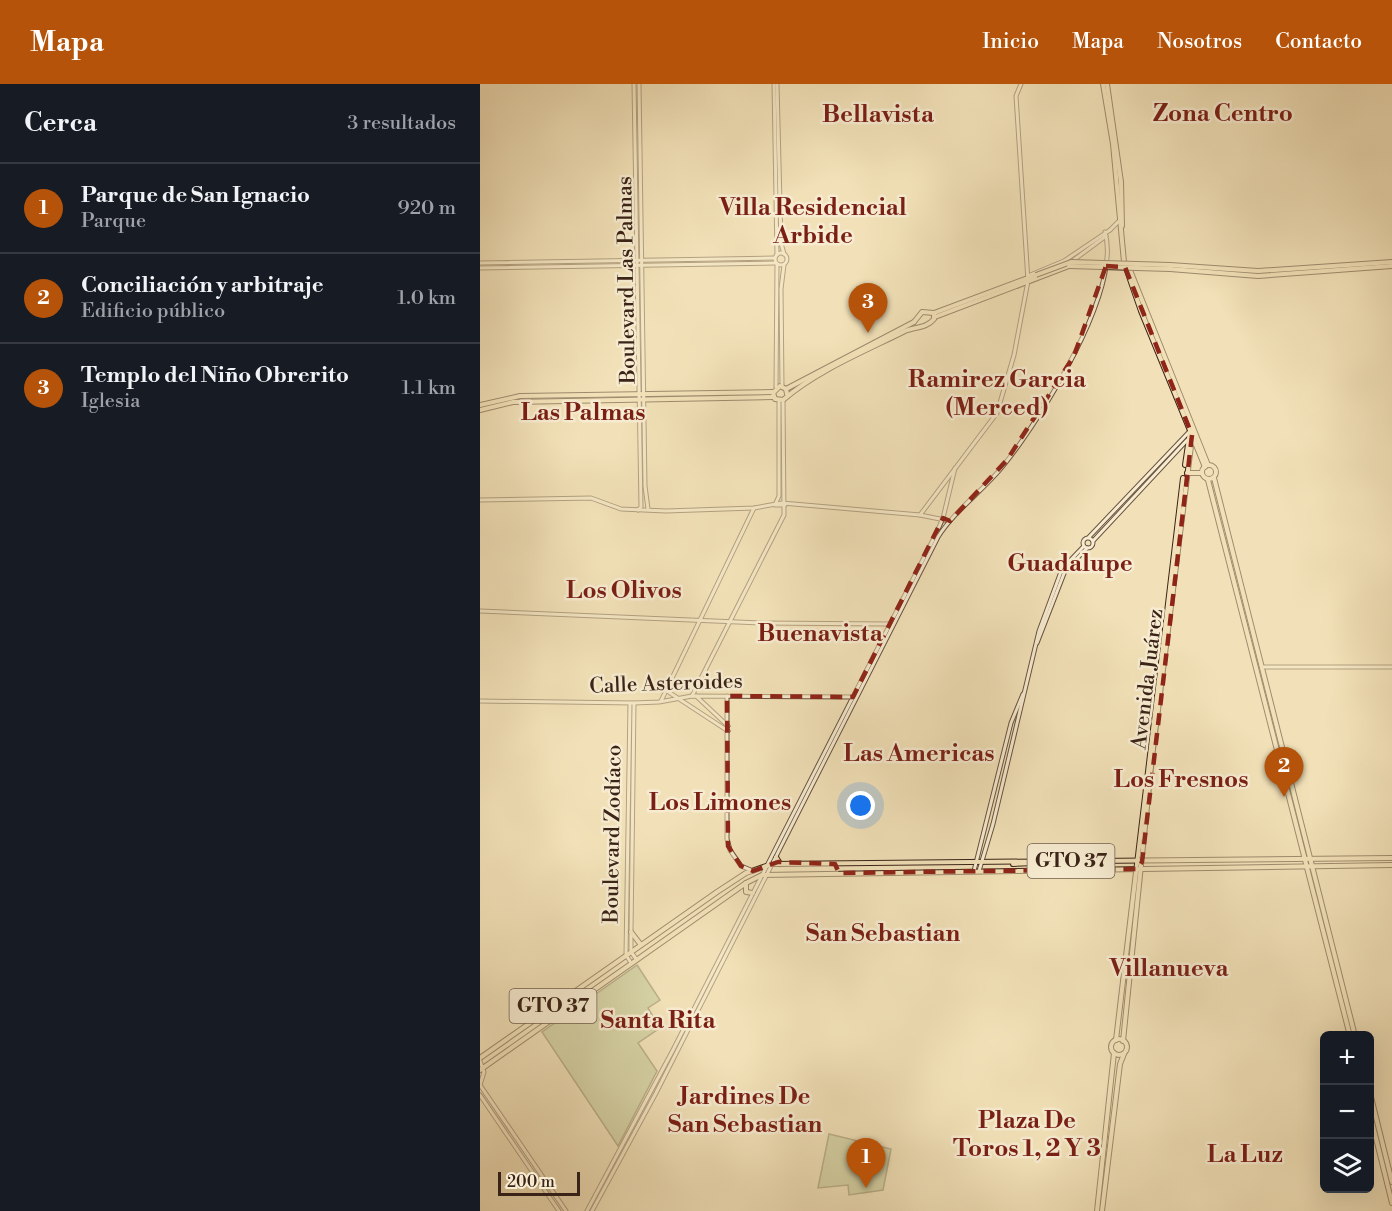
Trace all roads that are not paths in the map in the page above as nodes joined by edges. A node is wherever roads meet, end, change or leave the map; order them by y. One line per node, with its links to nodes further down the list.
1 (636, 84): 9 (street, Boulevard Las Palmas)
2 (776, 84): 7 (street); 8 (street)
3 (1105, 84): 5 (main road)
4 (1020, 86): 16 (street)
5 (1120, 220): 6 (street); 18 (main road); 28 (main road)
6 (1107, 233): 14 (street); 16 (street); 44 (street)
7 (783, 254): 8 (street); 12 (street)
8 (776, 256): 9 (street); 10 (street)
9 (639, 263): 10 (street); 13 (street); 24 (street, Boulevard Las Palmas)
10 (777, 264): 12 (street); 21 (street)
11 (1392, 264): 15 (main road)
12 (784, 265): 22 (street)
13 (480, 266)
14 (1066, 266): 15 (main road, bridge); 16 (main road)
15 (1170, 267): 16 (main road, bridge)
16 (1028, 279): 17 (main road); 30 (street)
17 (934, 315): 19 (main road); 19 (main road)
18 (1150, 323): 20 (main road); 28 (main road)
19 (915, 324): 22 (main road)
20 (1156, 324)
21 (777, 387): 22 (main road); 23 (main road)
22 (785, 390): 25 (main road)
23 (773, 394): 24 (main road); 25 (main road)
24 (642, 397): 26 (main road); 27 (main road); 38 (street, Boulevard Las Palmas); 39 (street, Boulevard Las Palmas)
25 (781, 401): 36 (street); 37 (street)
26 (480, 405)
27 (480, 410)
28 (1192, 434): 29 (main road); 32 (main road, Avenida Juárez); 45 (street); 46 (street); 73 (main road, Avenida Juárez)
29 (1206, 466): 31 (main road); 33 (main road)
30 (955, 468): 42 (street); 43 (street)
31 (1202, 472): 32 (main road); 34 (main road)
32 (1186, 473): 73 (main road, Avenida Juárez)
33 (1214, 478): 34 (main road); 53 (main road)
34 (1208, 480): 53 (main road)
35 (480, 500): 39 (street)
36 (785, 505): 37 (street); 42 (street); 50 (street)
37 (775, 506): 40 (street)
38 (646, 507): 39 (street); 41 (street)
39 (639, 508): 41 (street)
40 (754, 508): 41 (street); 49 (street)
41 (650, 510)
42 (920, 515): 43 (street)
43 (943, 518): 44 (street); 51 (street)
44 (950, 520): 68 (street)
45 (1089, 537): 46 (street); 47 (street)
46 (1093, 541): 47 (street)
47 (1085, 547): 55 (street)
48 (480, 611): 49 (street)
49 (701, 619): 50 (street); 54 (street)
50 (730, 621): 51 (street); 56 (street)
51 (889, 624): 58 (street)
52 (1392, 667): 53 (street)
53 (1259, 668): 70 (main road)
54 (667, 691): 59 (street); 61 (street)
55 (1024, 693): 63 (street); 64 (street)
56 (694, 696): 57 (street, Calle Asteroides); 59 (street, Calle Asteroides); 65 (street)
57 (727, 696): 58 (street, Calle Asteroides); 65 (street)
58 (853, 697): 82 (street)
59 (678, 698): 61 (street, Calle Asteroides); 65 (street)
60 (480, 701): 62 (street, Calle Asteroides)
61 (660, 702): 62 (street, Calle Asteroides)
62 (632, 703): 92 (street, Boulevard Zodíaco); 95 (street, Boulevard Zodíaco)
63 (1011, 723): 64 (street); 66 (street)
64 (1017, 725): 67 (street)
65 (728, 729): 81 (street)
66 (980, 850): 67 (street); 72 (street)
67 (985, 852): 72 (street)
68 (776, 857): 74 (street); 78 (main road)
69 (1392, 858): 70 (main road, GTO 37)
70 (1307, 859): 73 (main road, GTO 37); 79 (main road)
71 (1038, 861): 72 (main road, GTO 37); 73 (main road, GTO 37); 77 (main road)
72 (980, 862): 76 (main road, GTO 37); 85 (street)
73 (1140, 862): 83 (main road, Avenida Juárez)
74 (772, 864): 78 (main road, GTO 37); 82 (main road, GTO 37); 88 (street)
75 (831, 864): 76 (main road, GTO 37); 78 (main road, GTO 37); 86 (main road)
76 (840, 864): 87 (main road)
77 (1005, 864)
78 (780, 865)
79 (1309, 865): 80 (main road, GTO 37); 83 (main road, GTO 37); 98 (main road); 99 (main road)
80 (1392, 865)
81 (741, 866): 84 (street); 89 (street)
82 (766, 866): 84 (main road, GTO 37); 88 (street)
83 (1139, 869): 85 (main road, GTO 37); 100 (main road, Avenida Juárez); 101 (main road, Avenida Juárez)
84 (753, 871): 89 (main road, GTO 37)
85 (976, 871): 87 (main road, GTO 37)
86 (831, 873): 87 (main road, GTO 37); 88 (main road, GTO 37)
87 (839, 873)
88 (764, 875): 90 (main road, GTO 37); 91 (street); 113 (street)
89 (738, 879): 93 (main road, GTO 37)
90 (746, 883): 91 (main road); 96 (main road, GTO 37)
91 (753, 893): 113 (street)
92 (631, 932): 93 (main road); 94 (street, Boulevard Zodíaco)
93 (641, 945): 94 (main road, GTO 37)
94 (631, 952): 95 (main road, GTO 37); 96 (street, Boulevard Zodíaco)
95 (626, 955): 97 (street); 104 (main road, GTO 37)
96 (637, 960): 97 (main road, GTO 37)
97 (632, 964): 105 (main road, GTO 37)
98 (1349, 1031)
99 (1354, 1031)
100 (1116, 1040): 101 (main road); 102 (main road)
101 (1124, 1041): 103 (main road)
102 (1114, 1053): 103 (main road); 114 (main road)
103 (1124, 1054): 115 (main road)
104 (480, 1060): 105 (street)
105 (482, 1068): 112 (street)
106 (480, 1095): 111 (street)
107 (1374, 1109): 109 (main road)
108 (1374, 1130): 110 (main road)
109 (1392, 1182)
110 (1392, 1203)
111 (559, 1211)
112 (566, 1211)
113 (590, 1211)
114 (1097, 1211)
115 (1102, 1211)

